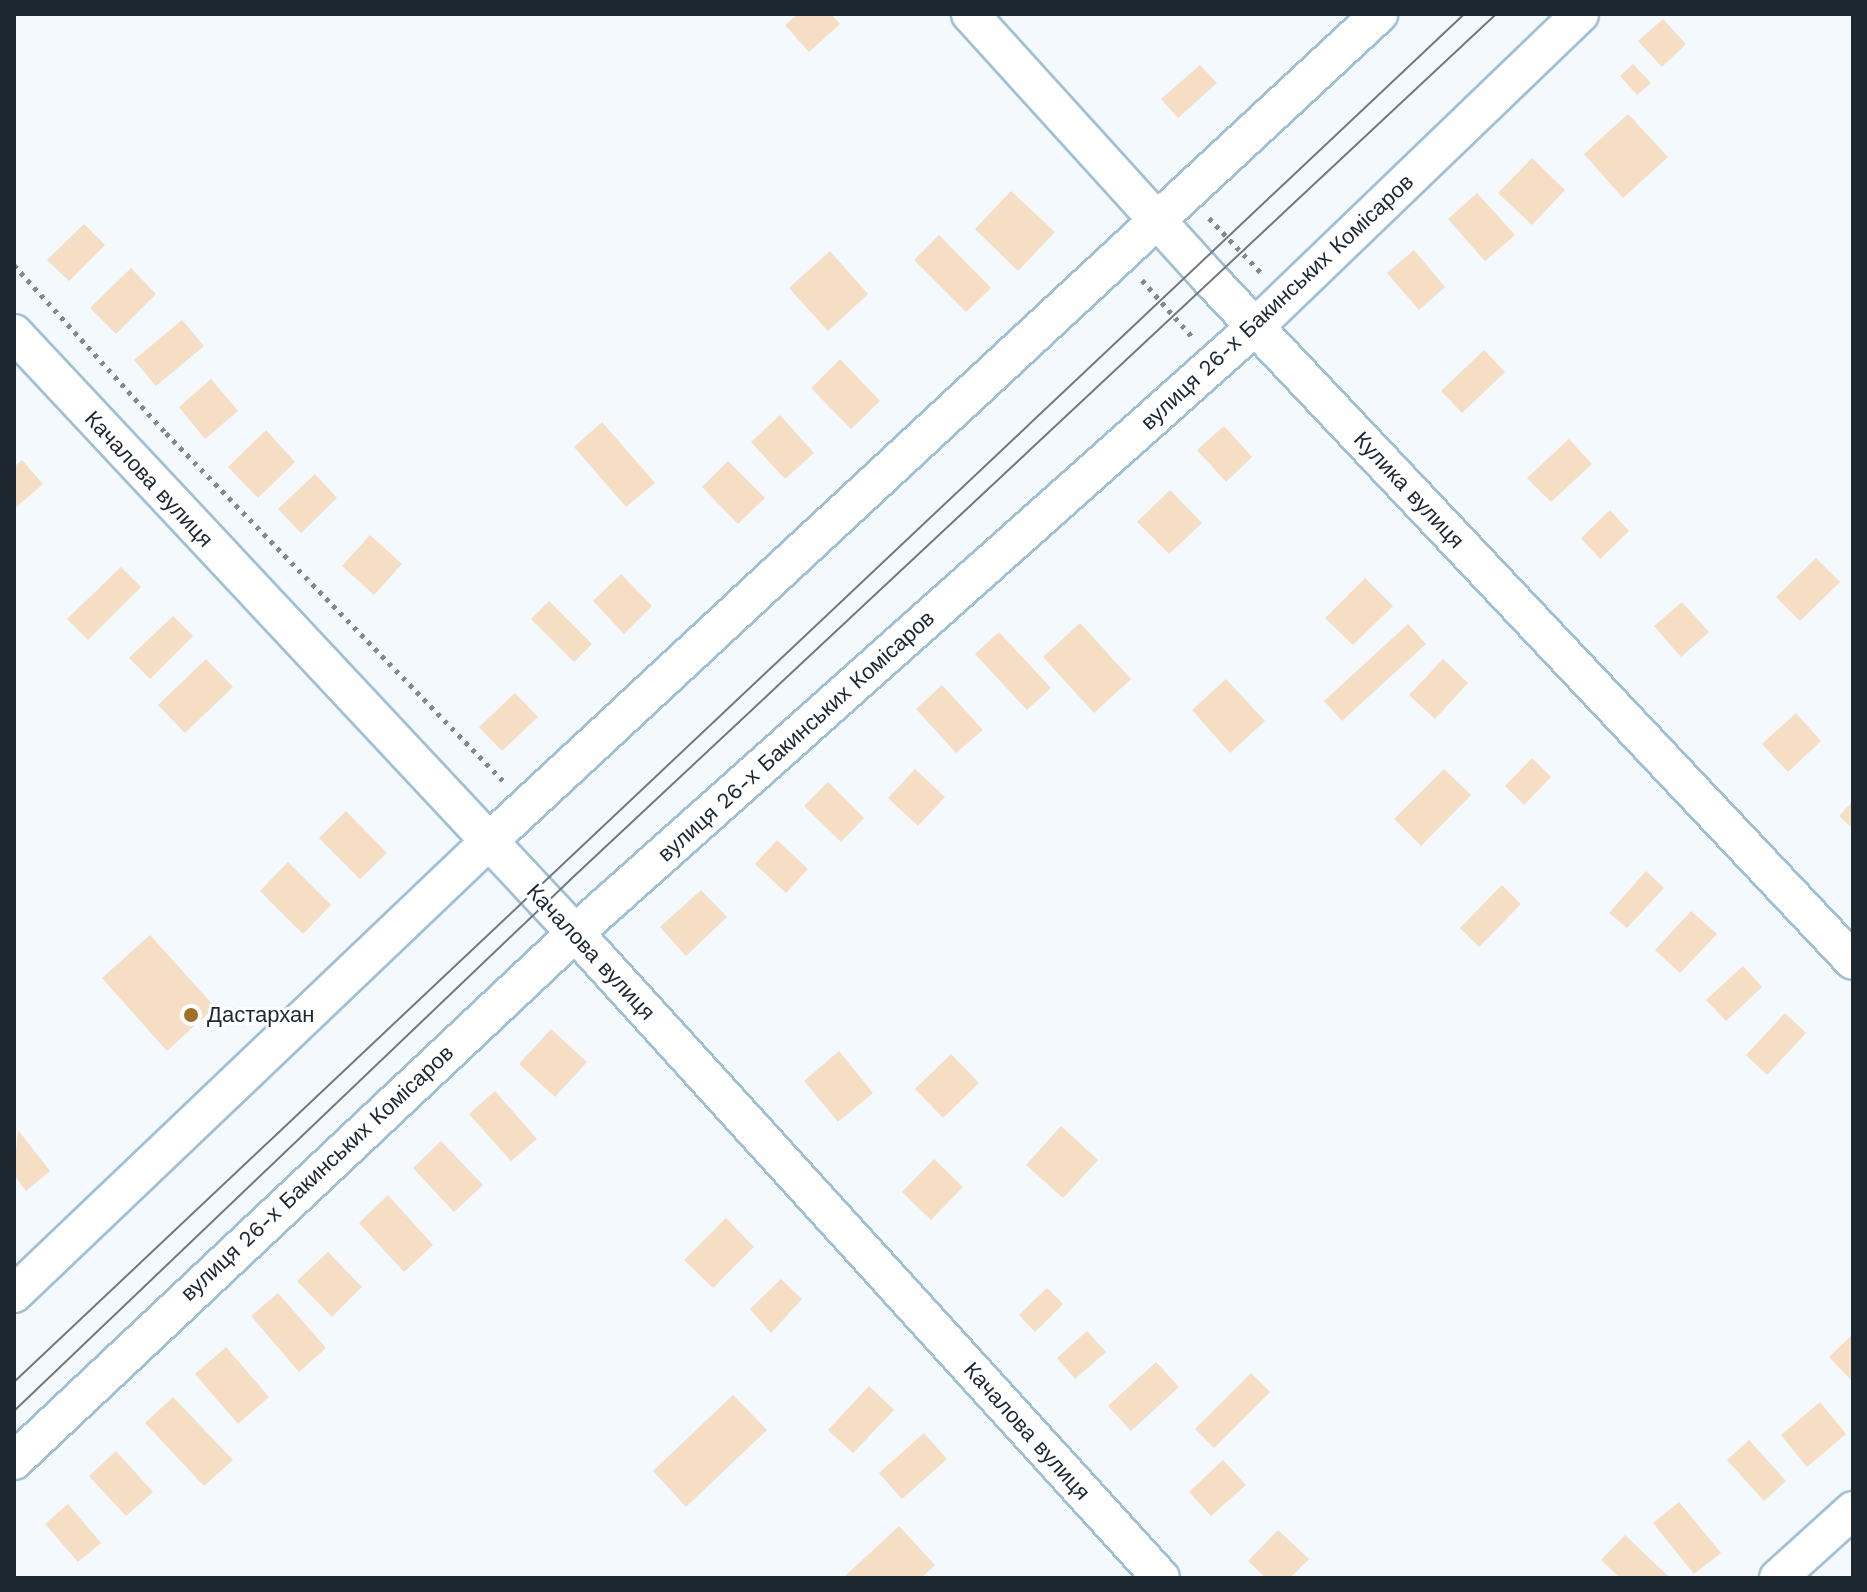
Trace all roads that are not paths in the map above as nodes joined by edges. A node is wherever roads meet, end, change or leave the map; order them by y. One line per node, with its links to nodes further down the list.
1 (970, 14): 4 (street, Кулика вулиця)
2 (1379, 14): 4 (street)
3 (1580, 14): 5 (street, вулиця 26-х Бакинських Комісаров)
4 (1158, 220): 5 (street, Кулика вулиця); 7 (street)
5 (1255, 327): 8 (street, вулиця 26-х Бакинських Комісаров); 9 (street, Кулика вулиця)
6 (14, 333): 7 (street, Качалова вулиця)
7 (487, 843): 8 (street, Качалова вулиця); 10 (street)
8 (575, 933): 11 (street, вулиця 26-х Бакинських Комісаров); 13 (street, Качалова вулиця)
9 (1853, 961)
10 (14, 1294)
11 (14, 1461)
12 (1853, 1510): 14 (street)
13 (1161, 1578)
14 (1778, 1578)

